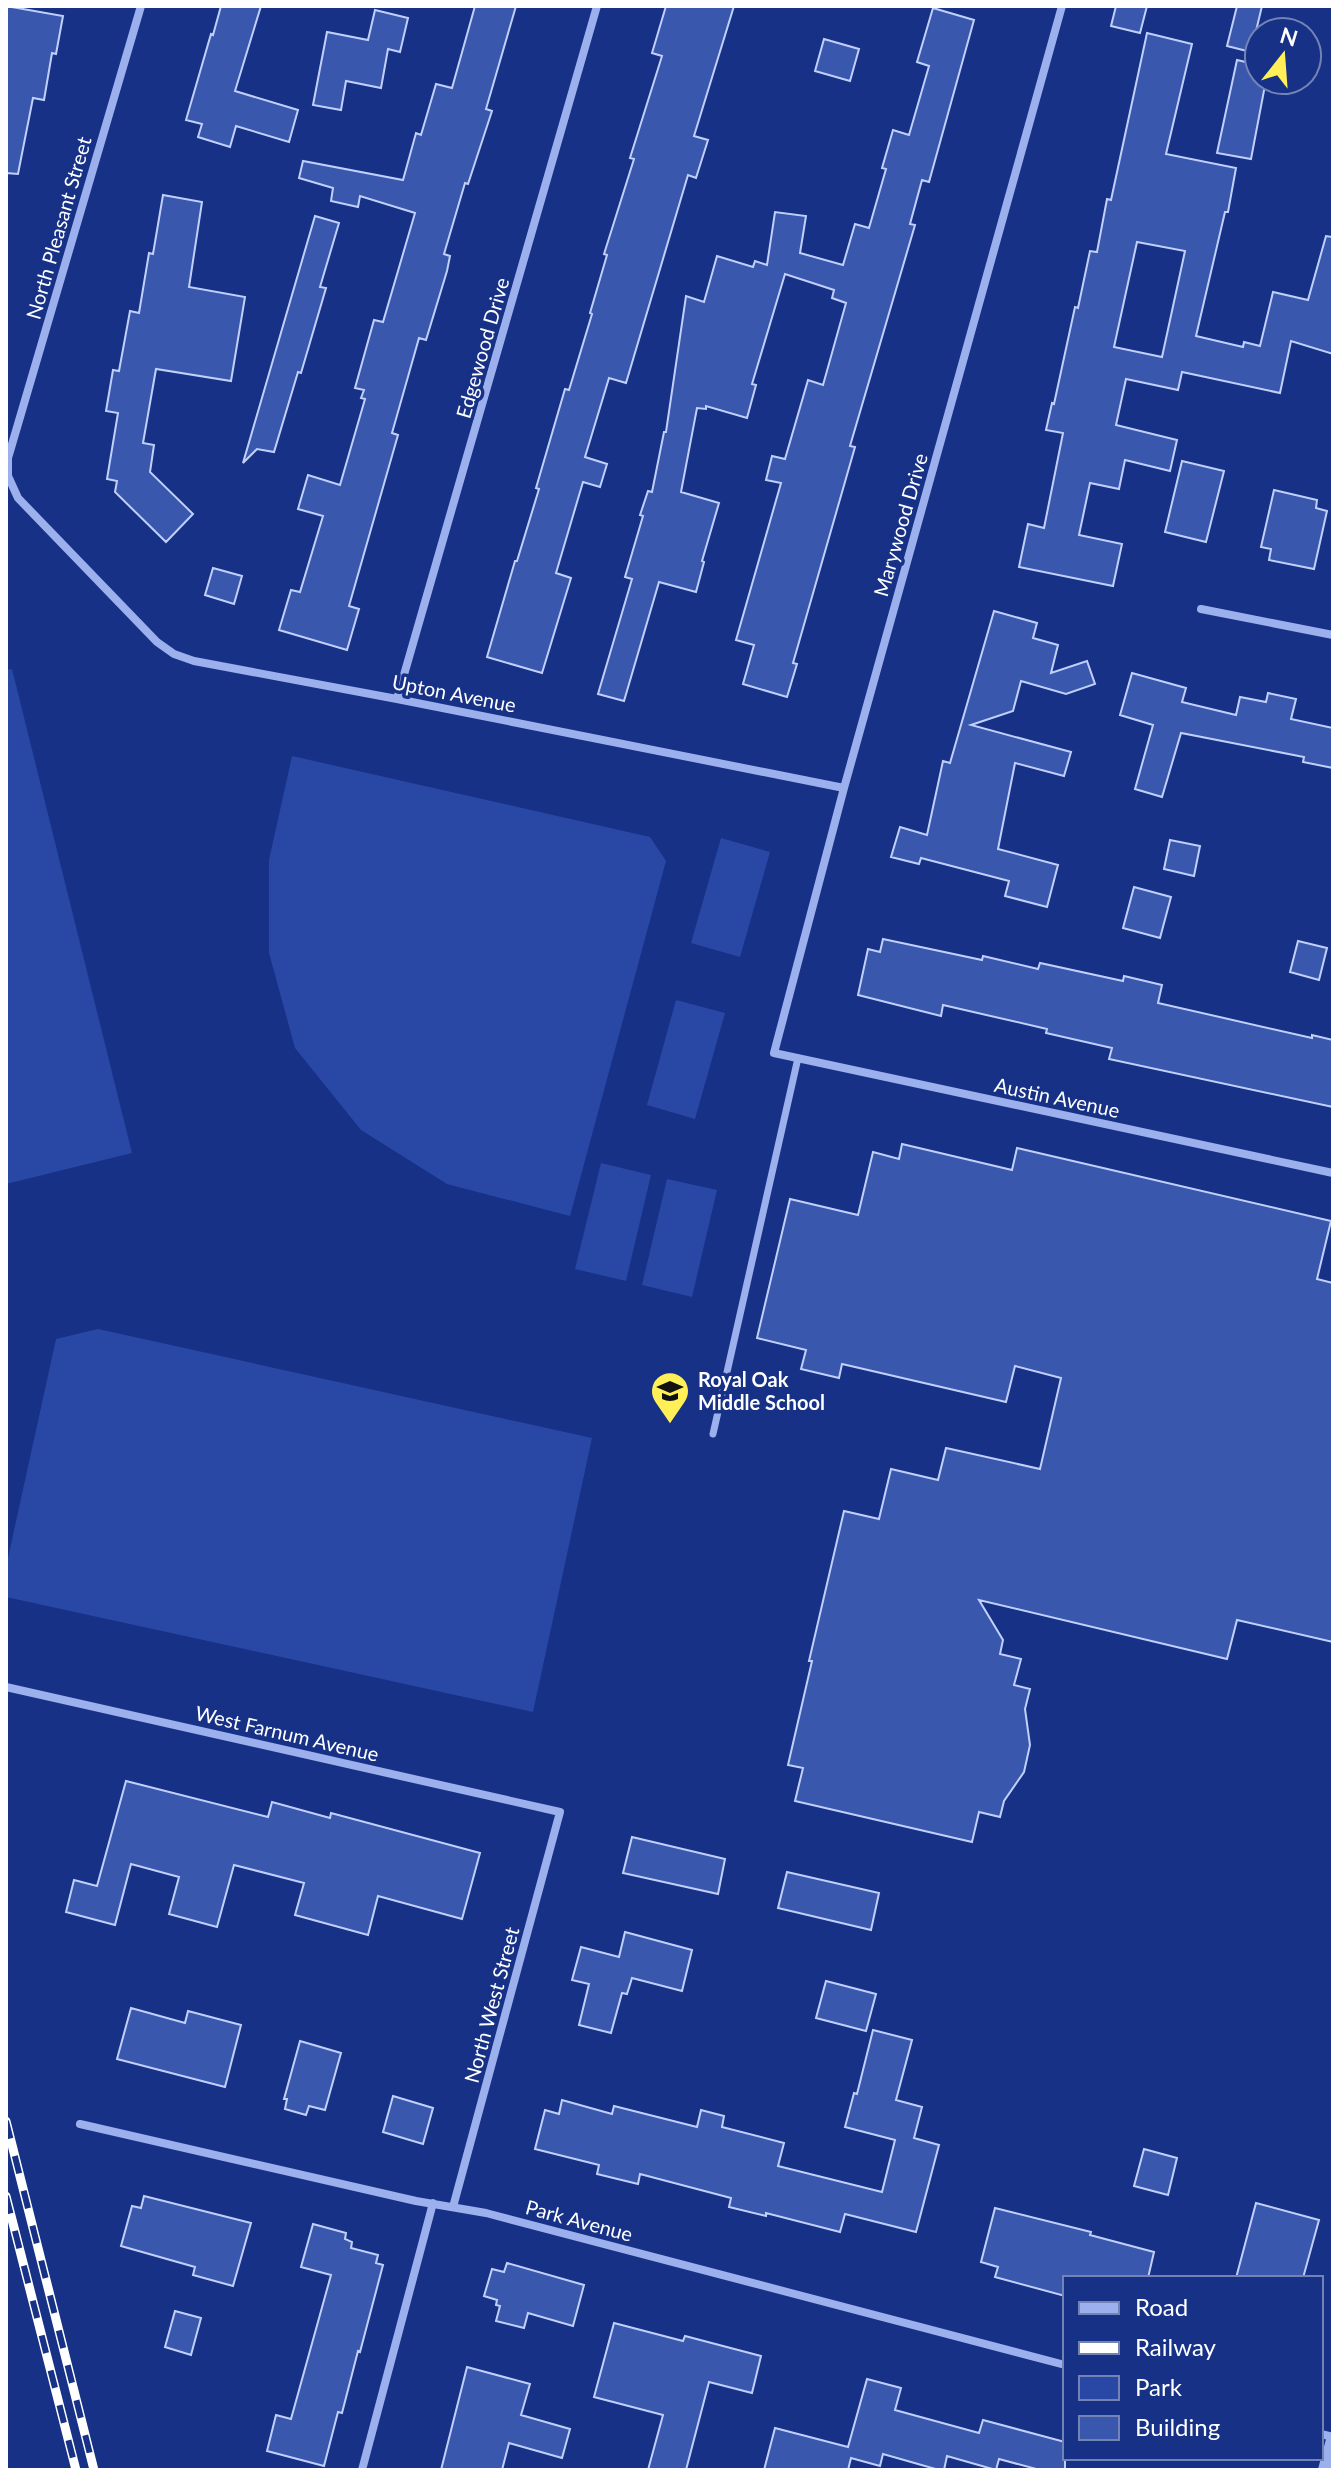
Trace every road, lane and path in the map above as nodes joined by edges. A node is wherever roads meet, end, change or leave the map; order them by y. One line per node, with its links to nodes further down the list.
1 (141, 6): 4 (street, North Pleasant Street)
2 (597, 6): 7 (street, Edgewood Drive)
3 (1062, 6): 8 (street, Marywood Drive)
4 (90, 572): 7 (street, Upton Avenue)
5 (1201, 609): 6 (street)
6 (1333, 635)
7 (397, 699): 8 (street, Upton Avenue)
8 (844, 788): 9 (street, Marywood Drive)
9 (774, 1053): 10 (street, Austin Avenue)
10 (798, 1058): 11 (street, Austin Avenue); 12 (street)
11 (1333, 1173)
12 (713, 1434)
13 (6, 1687): 14 (street, West Farnum Avenue)
14 (560, 1812): 17 (street, North West Street)
15 (80, 2124): 16 (street, Park Avenue)
16 (433, 2203): 17 (street, Park Avenue); 20 (street)
17 (453, 2207): 18 (street, Park Avenue)
18 (1063, 2364)
19 (1333, 2438): 21 (street)
20 (362, 2470)
21 (1325, 2470)

